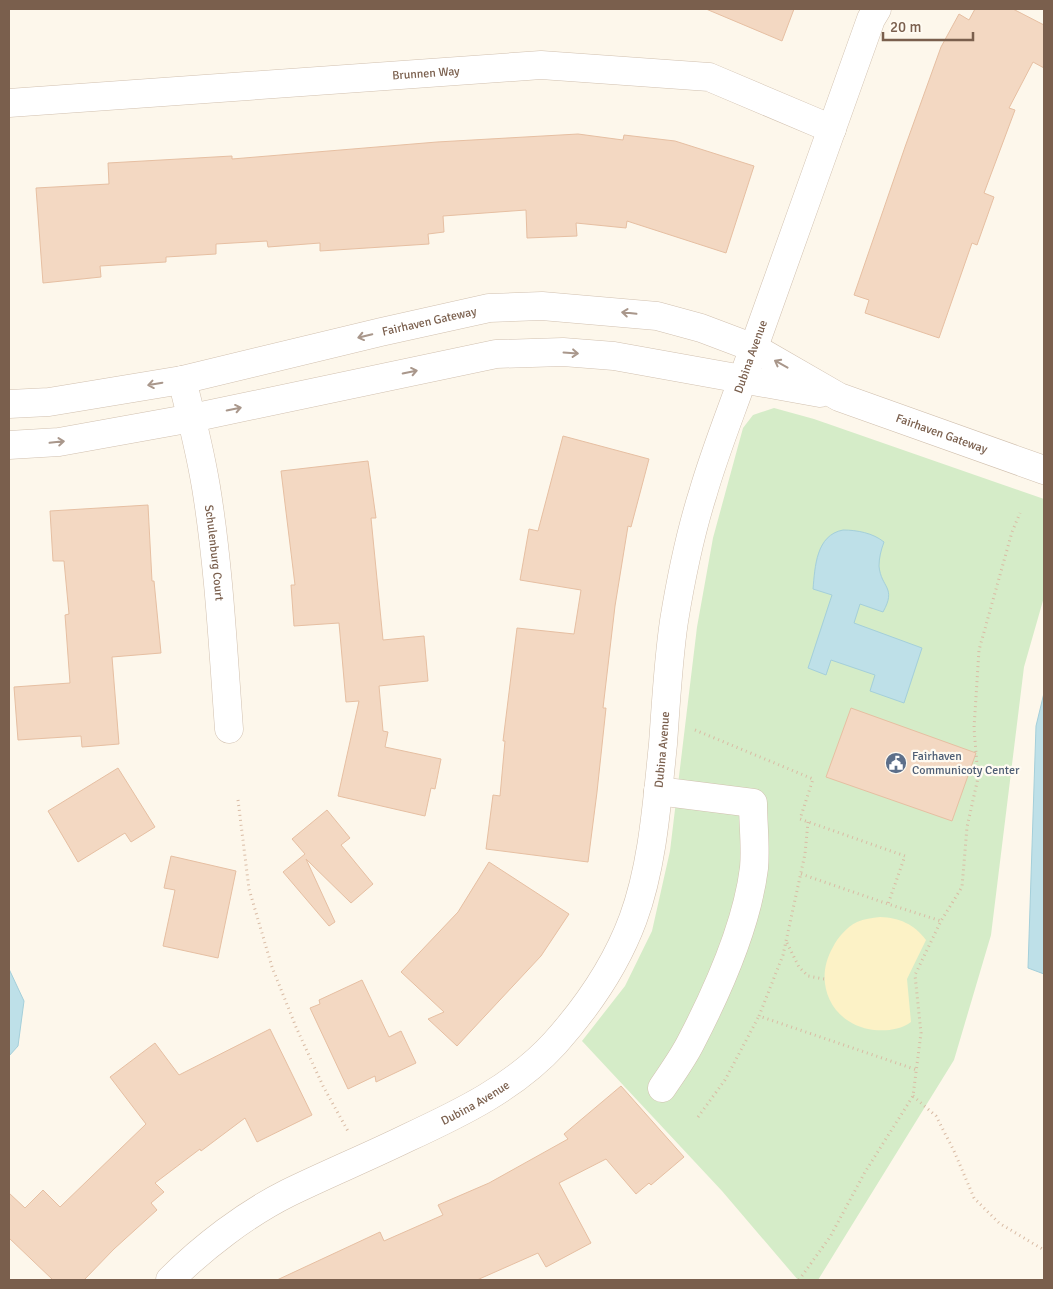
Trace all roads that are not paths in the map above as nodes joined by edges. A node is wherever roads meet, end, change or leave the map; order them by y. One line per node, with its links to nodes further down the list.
1 (877, 9): 3 (street, Dubina Avenue)
2 (9, 103): 3 (street, Brunnen Way)
3 (832, 129): 4 (street, Dubina Avenue)
4 (754, 348): 5 (street, Fairhaven Gateway, one-way to 5); 6 (street, Dubina Avenue); 7 (street, Fairhaven Gateway, one-way to 4)
5 (182, 380): 8 (street, Fairhaven Gateway, one-way to 8); 9 (street, Schulenburg Court)
6 (742, 380): 7 (street, Fairhaven Gateway); 9 (street, Fairhaven Gateway, one-way to 6); 13 (street, Dubina Avenue)
7 (839, 397): 11 (street, Fairhaven Gateway)
8 (9, 404)
9 (192, 418): 10 (street, Fairhaven Gateway, one-way to 9); 12 (street, Schulenburg Court)
10 (9, 445)
11 (1044, 470)
12 (229, 729)
13 (658, 791): 14 (street); 15 (street, Dubina Avenue)
14 (662, 1088)
15 (170, 1280)

